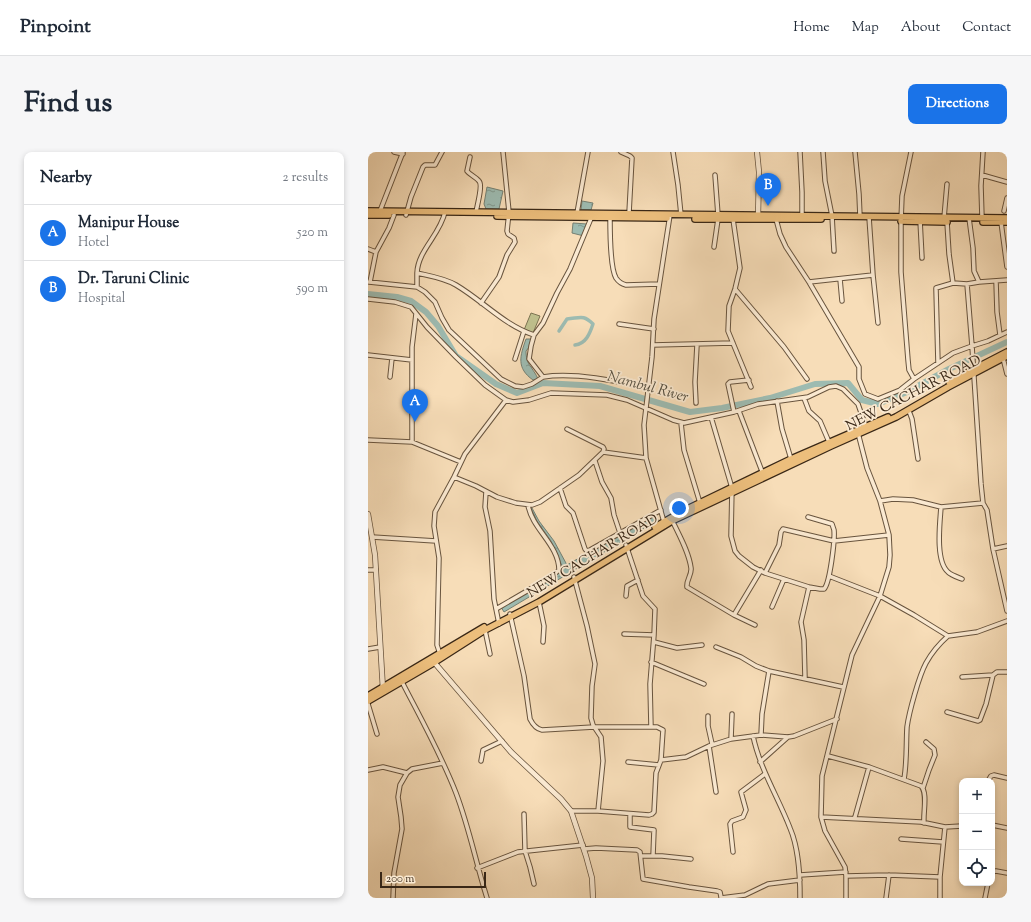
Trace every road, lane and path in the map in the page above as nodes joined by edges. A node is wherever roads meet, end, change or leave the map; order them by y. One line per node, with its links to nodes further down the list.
1 (394, 152): 13 (street)
2 (442, 152): 23 (street)
3 (503, 152): 29 (street)
4 (588, 152): 25 (street)
5 (621, 152): 26 (street)
6 (673, 152): 32 (street)
7 (757, 152): 37 (street)
8 (800, 152): 33 (street)
9 (823, 152): 39 (street)
10 (855, 152): 38 (street)
11 (911, 152): 45 (street)
12 (983, 152): 15 (street)
13 (403, 153): 21 (street)
14 (470, 157): 24 (street)
15 (982, 174): 17 (street); 40 (street)
16 (715, 175): 36 (street)
17 (1007, 182)
18 (947, 184): 47 (street)
19 (1007, 198): 22 (street)
20 (368, 211): 21 (main road)
21 (380, 211): 23 (main road)
22 (1004, 211)
23 (407, 213): 28 (main road); 30 (main road)
24 (476, 213): 28 (main road); 29 (main road)
25 (577, 213): 29 (main road); 31 (main road)
26 (629, 213): 31 (main road); 34 (main road)
27 (368, 214): 30 (main road)
28 (444, 214): 29 (main road); 56 (street)
29 (509, 214): 31 (main road); 71 (street)
30 (394, 215): 53 (street)
31 (592, 215): 35 (main road); 78 (street)
32 (681, 215): 34 (main road); 36 (main road)
33 (802, 215): 37 (main road); 39 (main road)
34 (670, 216): 35 (main road); 36 (main road); 65 (street)
35 (610, 217): 65 (street)
36 (718, 217): 37 (main road); 42 (main road); 50 (street)
37 (758, 217): 42 (main road); 43 (main road)
38 (860, 217): 39 (main road); 44 (main road)
39 (832, 218): 43 (main road); 44 (main road); 52 (street)
40 (982, 218): 41 (main road); 48 (main road)
41 (1007, 218)
42 (733, 219): 68 (street)
43 (776, 219): 62 (street)
44 (869, 219): 45 (main road); 57 (street)
45 (901, 219): 46 (main road); 96 (street)
46 (920, 220): 47 (main road); 54 (street)
47 (946, 220): 48 (main road); 64 (street)
48 (970, 220): 49 (main road); 63 (street)
49 (1004, 222): 55 (street)
50 (714, 247)
51 (368, 249): 53 (street)
52 (834, 251)
53 (376, 252): 61 (street)
54 (922, 258)
55 (1007, 267)
56 (417, 273): 67 (street); 71 (street)
57 (873, 275): 58 (street); 73 (street)
58 (840, 279): 62 (street); 70 (street)
59 (1007, 280): 60 (street)
60 (996, 281): 63 (street); 79 (street)
61 (369, 282): 67 (street)
62 (809, 282): 96 (street)
63 (979, 282): 66 (street)
64 (953, 283): 66 (street); 90 (street)
65 (659, 284): 75 (street)
66 (967, 284): 83 (street)
67 (417, 287): 94 (street)
68 (735, 289): 80 (street); 95 (street)
69 (368, 299): 72 (street)
70 (842, 301)
71 (481, 303): 76 (street)
72 (416, 314): 89 (street); 101 (street)
73 (878, 323)
74 (620, 324): 75 (street)
75 (654, 328): 82 (street)
76 (524, 331): 78 (street); 88 (street)
77 (1007, 332): 79 (street)
78 (534, 335): 94 (street)
79 (1000, 335): 83 (street)
80 (733, 343): 81 (street); 97 (street)
81 (697, 345): 82 (street); 103 (street)
82 (653, 346): 99 (street)
83 (972, 346): 90 (street); 91 (street)
84 (1007, 352): 91 (main road, NEW CACHAR ROAD)
85 (368, 355): 87 (street)
86 (1005, 357): 91 (main road, NEW CACHAR ROAD); 92 (street)
87 (392, 358): 89 (street); 93 (street)
88 (515, 359)
89 (412, 360): 114 (street)
90 (938, 363): 96 (street)
91 (975, 371): 105 (main road, NEW CACHAR ROAD); 110 (main road, NEW CACHAR ROAD); 130 (street)
92 (1007, 374)
93 (390, 377)
94 (543, 378): 99 (street)
95 (807, 379)
96 (914, 379)
97 (749, 380): 98 (street); 106 (street)
98 (751, 387)
99 (648, 388): 104 (street)
100 (804, 398): 102 (street); 110 (street); 115 (street)
101 (506, 400): 104 (street); 122 (street)
102 (777, 401): 107 (street); 119 (street)
103 (696, 403)
104 (646, 406): 109 (street); 117 (street)
105 (909, 410): 112 (main road, NEW CACHAR ROAD); 120 (street)
106 (734, 411): 107 (street); 108 (street)
107 (739, 411): 123 (street)
108 (711, 417): 109 (street); 126 (street)
109 (682, 423): 129 (street)
110 (866, 426): 112 (main road, NEW CACHAR ROAD)
111 (567, 429): 116 (street)
112 (858, 432): 115 (main road, NEW CACHAR ROAD); 118 (main road, NEW CACHAR ROAD); 128 (street)
113 (368, 440): 114 (street)
114 (412, 442): 122 (street)
115 (829, 442): 118 (main road, NEW CACHAR ROAD)
116 (603, 452): 117 (street); 121 (street)
117 (646, 458): 133 (street)
118 (801, 458): 119 (main road, NEW CACHAR ROAD); 123 (main road, NEW CACHAR ROAD)
119 (791, 459): 123 (main road, NEW CACHAR ROAD)
120 (918, 459)
121 (594, 461): 125 (street); 138 (street)
122 (461, 462): 124 (street)
123 (763, 475): 126 (main road, NEW CACHAR ROAD)
124 (454, 478): 127 (street); 141 (street)
125 (560, 488): 131 (street); 138 (street)
126 (732, 491): 129 (main road, NEW CACHAR ROAD); 136 (main road, NEW CACHAR ROAD); 148 (street)
127 (486, 492): 131 (street); 160 (street)
128 (880, 501): 132 (street); 139 (street)
129 (700, 503): 136 (main road, NEW CACHAR ROAD)
130 (983, 503): 132 (street); 145 (street)
131 (528, 505): 160 (street)
132 (941, 507): 153 (street)
133 (661, 510): 137 (street); 138 (street)
134 (368, 514): 140 (street)
135 (808, 517): 142 (street)
136 (671, 519): 137 (main road, NEW CACHAR ROAD); 162 (street)
137 (664, 523): 144 (main road, NEW CACHAR ROAD)
138 (620, 533)
139 (888, 535): 142 (street); 157 (street)
140 (372, 537): 141 (street); 147 (street)
141 (436, 541): 178 (street)
142 (834, 541): 149 (street); 150 (street)
143 (1007, 546): 145 (street)
144 (627, 547): 151 (main road, NEW CACHAR ROAD); 154 (street)
145 (993, 549): 161 (street)
146 (368, 570): 147 (street)
147 (376, 570): 174 (street)
148 (761, 570): 149 (street); 162 (street)
149 (765, 573): 152 (street)
150 (829, 576): 155 (street); 157 (street)
151 (575, 579): 158 (main road, NEW CACHAR ROAD); 163 (main road, NEW CACHAR ROAD); 196 (street)
152 (784, 579): 155 (street); 159 (street)
153 (962, 579)
154 (638, 580): 156 (street); 169 (street)
155 (809, 587): 185 (street)
156 (626, 596)
157 (880, 596): 170 (street); 188 (street)
158 (539, 602): 163 (main road, NEW CACHAR ROAD); 171 (street)
159 (772, 607)
160 (496, 609): 165 (street)
161 (1007, 610)
162 (734, 615): 166 (street)
163 (511, 616): 165 (main road, NEW CACHAR ROAD); 196 (street)
164 (1007, 621): 170 (street)
165 (499, 622): 167 (main road, NEW CACHAR ROAD)
166 (755, 625)
167 (485, 628): 177 (street); 178 (main road, NEW CACHAR ROAD)
168 (624, 634): 169 (street)
169 (654, 635): 172 (street)
170 (948, 636): 219 (street)
171 (543, 642)
172 (654, 642): 173 (street); 180 (street)
173 (702, 646)
174 (380, 647): 176 (street); 189 (street)
175 (716, 647): 181 (street)
176 (368, 649)
177 (490, 654)
178 (441, 656): 179 (main road, NEW CACHAR ROAD)
179 (433, 661): 186 (main road, NEW CACHAR ROAD); 203 (street)
180 (651, 662): 187 (street); 197 (street)
181 (769, 671): 185 (street); 199 (street)
182 (1007, 672): 183 (street)
183 (993, 675): 184 (street); 192 (street)
184 (962, 677)
185 (805, 678): 188 (street)
186 (401, 679): 189 (main road, NEW CACHAR ROAD); 209 (street)
187 (704, 684)
188 (843, 687): 195 (street)
189 (383, 690): 190 (main road, NEW CACHAR ROAD); 191 (main road, NEW CACHAR ROAD)
190 (368, 696)
191 (368, 702): 198 (street)
192 (947, 712)
193 (732, 714): 202 (street)
194 (708, 716): 205 (street)
195 (837, 719): 201 (street); 206 (street)
196 (594, 727): 197 (street); 223 (street)
197 (651, 727): 207 (street)
198 (377, 734)
199 (761, 735): 200 (street); 201 (street)
200 (753, 736): 202 (street); 211 (street)
201 (788, 737): 211 (street)
202 (731, 739): 205 (street)
203 (502, 741): 208 (street); 222 (street)
204 (926, 742): 220 (street)
205 (710, 745): 207 (street); 221 (street)
206 (828, 756): 213 (street); 226 (street)
207 (661, 760): 212 (street)
208 (481, 761)
209 (443, 762): 215 (street); 241 (street)
210 (628, 762): 212 (street)
211 (760, 762): 216 (street)
212 (659, 765): 225 (street)
213 (869, 767): 219 (street); 227 (street)
214 (368, 770): 215 (street)
215 (407, 773): 251 (street)
216 (765, 774): 237 (street); 245 (street)
217 (990, 778): 218 (street)
218 (1007, 778)
219 (904, 779): 220 (street)
220 (923, 788): 228 (street)
221 (716, 792)
222 (572, 811): 223 (street); 235 (street)
223 (598, 811): 225 (street)
224 (524, 814): 236 (street)
225 (630, 814): 239 (street)
226 (821, 817): 227 (street); 244 (street)
227 (855, 818): 228 (street)
228 (924, 823): 231 (street)
229 (959, 826): 231 (street)
230 (995, 826): 232 (street)
231 (945, 827): 234 (street)
232 (1007, 828)
233 (901, 838): 234 (street)
234 (943, 842): 247 (street)
235 (583, 847): 236 (street); 238 (street); 253 (street)
236 (524, 851): 241 (street); 249 (street)
237 (733, 852)
238 (641, 856): 239 (street); 254 (street)
239 (653, 856): 240 (street)
240 (691, 859)
241 (477, 868): 252 (street)
242 (995, 871): 243 (street)
243 (1007, 873)
244 (846, 874): 245 (street); 246 (street); 256 (street)
245 (800, 875): 248 (street)
246 (889, 875): 247 (street); 257 (street)
247 (940, 877): 258 (street)
248 (800, 880): 254 (street); 255 (street)
249 (534, 884)
250 (987, 886): 259 (street)
251 (393, 898)
252 (487, 898)
253 (593, 898)
254 (721, 898)
255 (800, 898)
256 (846, 898)
257 (886, 898)
258 (940, 898)
259 (985, 898)

